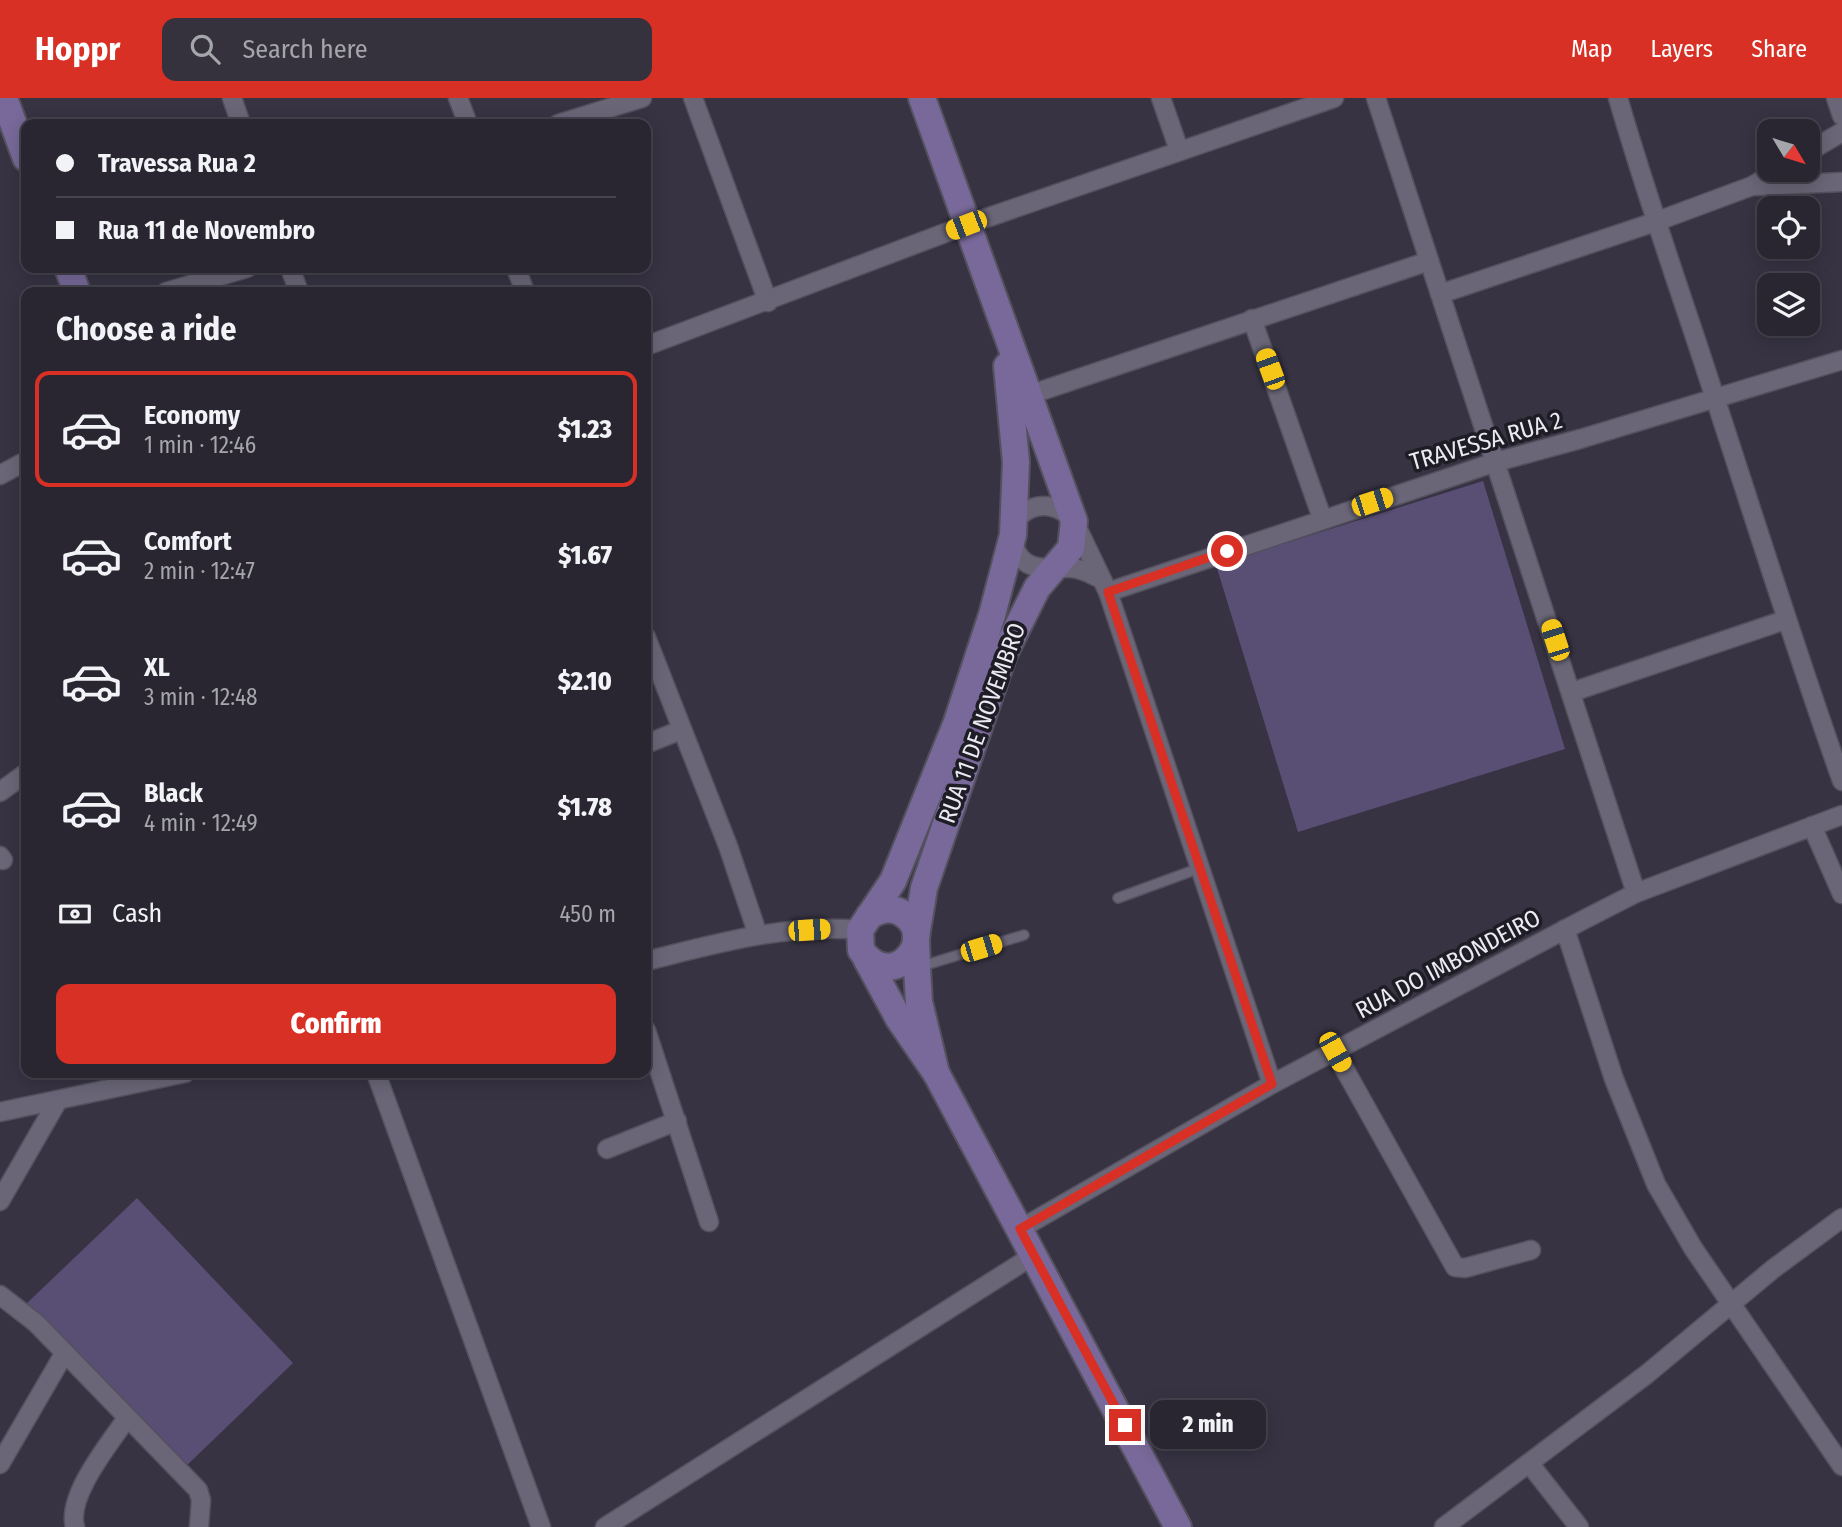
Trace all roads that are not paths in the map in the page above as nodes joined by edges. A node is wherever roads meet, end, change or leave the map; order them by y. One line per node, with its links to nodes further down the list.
1 (232, 98): 13 (street)
2 (458, 98): 14 (street)
3 (642, 98): 15 (street)
4 (693, 98): 29 (street)
5 (922, 98): 24 (main road, RUA 11 DE NOVEMBRO)
6 (1161, 98): 19 (street)
7 (1334, 98): 19 (street)
8 (1376, 98): 25 (street)
9 (1618, 98): 23 (street)
10 (1836, 98): 12 (street)
11 (7, 101): 17 (main road)
12 (1842, 116)
13 (239, 119)
14 (466, 119)
15 (574, 119)
16 (1842, 132): 18 (street)
17 (21, 143)
18 (1820, 145)
19 (1180, 150): 24 (street)
20 (1759, 182): 22 (street)
21 (1842, 182): 22 (street)
22 (1752, 186): 23 (street)
23 (1655, 222): 28 (street); 35 (street)
24 (966, 225): 29 (street); 31 (main road, RUA 11 DE NOVEMBRO)
25 (1429, 261): 28 (street); 30 (street)
26 (230, 273): 27 (street)
27 (183, 287)
28 (1440, 293): 36 (street)
29 (768, 302): 32 (street)
30 (1252, 319): 34 (street); 39 (street)
31 (1002, 326): 34 (main road, RUA 11 DE NOVEMBRO); 41 (main road, RUA 11 DE NOVEMBRO)
32 (651, 344)
33 (1842, 360): 35 (street, TRAVESSA RUA 2)
34 (1029, 395): 40 (main road, RUA 11 DE NOVEMBRO)
35 (1714, 399): 36 (street, TRAVESSA RUA 2); 44 (street)
36 (1496, 462): 39 (street, TRAVESSA RUA 2); 46 (street)
37 (21, 464): 38 (street)
38 (0, 475)
39 (1322, 518): 43 (street, TRAVESSA RUA 2)
40 (1074, 520): 41 (street); 42 (main road, RUA 11 DE NOVEMBRO); 43 (street)
41 (1013, 535): 42 (street); 58 (main road, RUA 11 DE NOVEMBRO)
42 (1052, 570): 43 (street); 62 (main road, RUA 11 DE NOVEMBRO)
43 (1104, 585): 54 (street)
44 (1784, 620): 46 (street); 50 (street)
45 (651, 650): 47 (street)
46 (1572, 692): 55 (street)
47 (681, 730): 48 (street); 60 (street)
48 (651, 742)
49 (21, 777): 51 (street)
50 (1842, 781)
51 (0, 792)
52 (1842, 815): 53 (street, RUA DO IMBONDEIRO)
53 (1812, 826): 55 (street, RUA DO IMBONDEIRO); 56 (street)
54 (1200, 868): 57 (lane); 71 (street)
55 (1636, 893): 59 (street, RUA DO IMBONDEIRO)
56 (1842, 894)
57 (1118, 898)
58 (864, 923): 60 (street); 62 (main road); 63 (main road, RUA 11 DE NOVEMBRO)
59 (1565, 929): 67 (street, RUA DO IMBONDEIRO); 83 (street)
60 (758, 935): 64 (street)
61 (1024, 935): 65 (lane)
62 (916, 937): 63 (main road, RUA 11 DE NOVEMBRO); 65 (main road, RUA 11 DE NOVEMBRO)
63 (866, 958): 68 (main road, RUA 11 DE NOVEMBRO)
64 (651, 960)
65 (916, 968): 68 (main road, RUA 11 DE NOVEMBRO)
66 (651, 1045): 74 (street)
67 (1335, 1052): 71 (street, RUA DO IMBONDEIRO); 80 (street)
68 (936, 1073): 79 (main road, RUA 11 DE NOVEMBRO)
69 (163, 1078): 72 (street)
70 (378, 1078): 91 (street)
71 (1272, 1084): 79 (street, RUA DO IMBONDEIRO)
72 (57, 1102): 73 (street); 76 (street)
73 (0, 1112)
74 (677, 1121): 75 (street); 78 (street)
75 (607, 1149)
76 (0, 1201)
77 (1842, 1218): 83 (street)
78 (709, 1223)
79 (1020, 1229): 81 (main road, RUA 11 DE NOVEMBRO)
80 (1531, 1250)
81 (1034, 1255): 92 (street); 93 (main road, RUA 11 DE NOVEMBRO)
82 (0, 1295): 84 (street)
83 (1732, 1301): 86 (street); 88 (street)
84 (64, 1354): 85 (street); 87 (street)
85 (127, 1418): 89 (street); 90 (street)
86 (1529, 1463): 94 (street); 95 (street)
87 (0, 1464)
88 (1842, 1466)
89 (75, 1527)
90 (199, 1527)
91 (541, 1527)
92 (606, 1527)
93 (1178, 1527)
94 (1444, 1527)
95 (1579, 1527)

